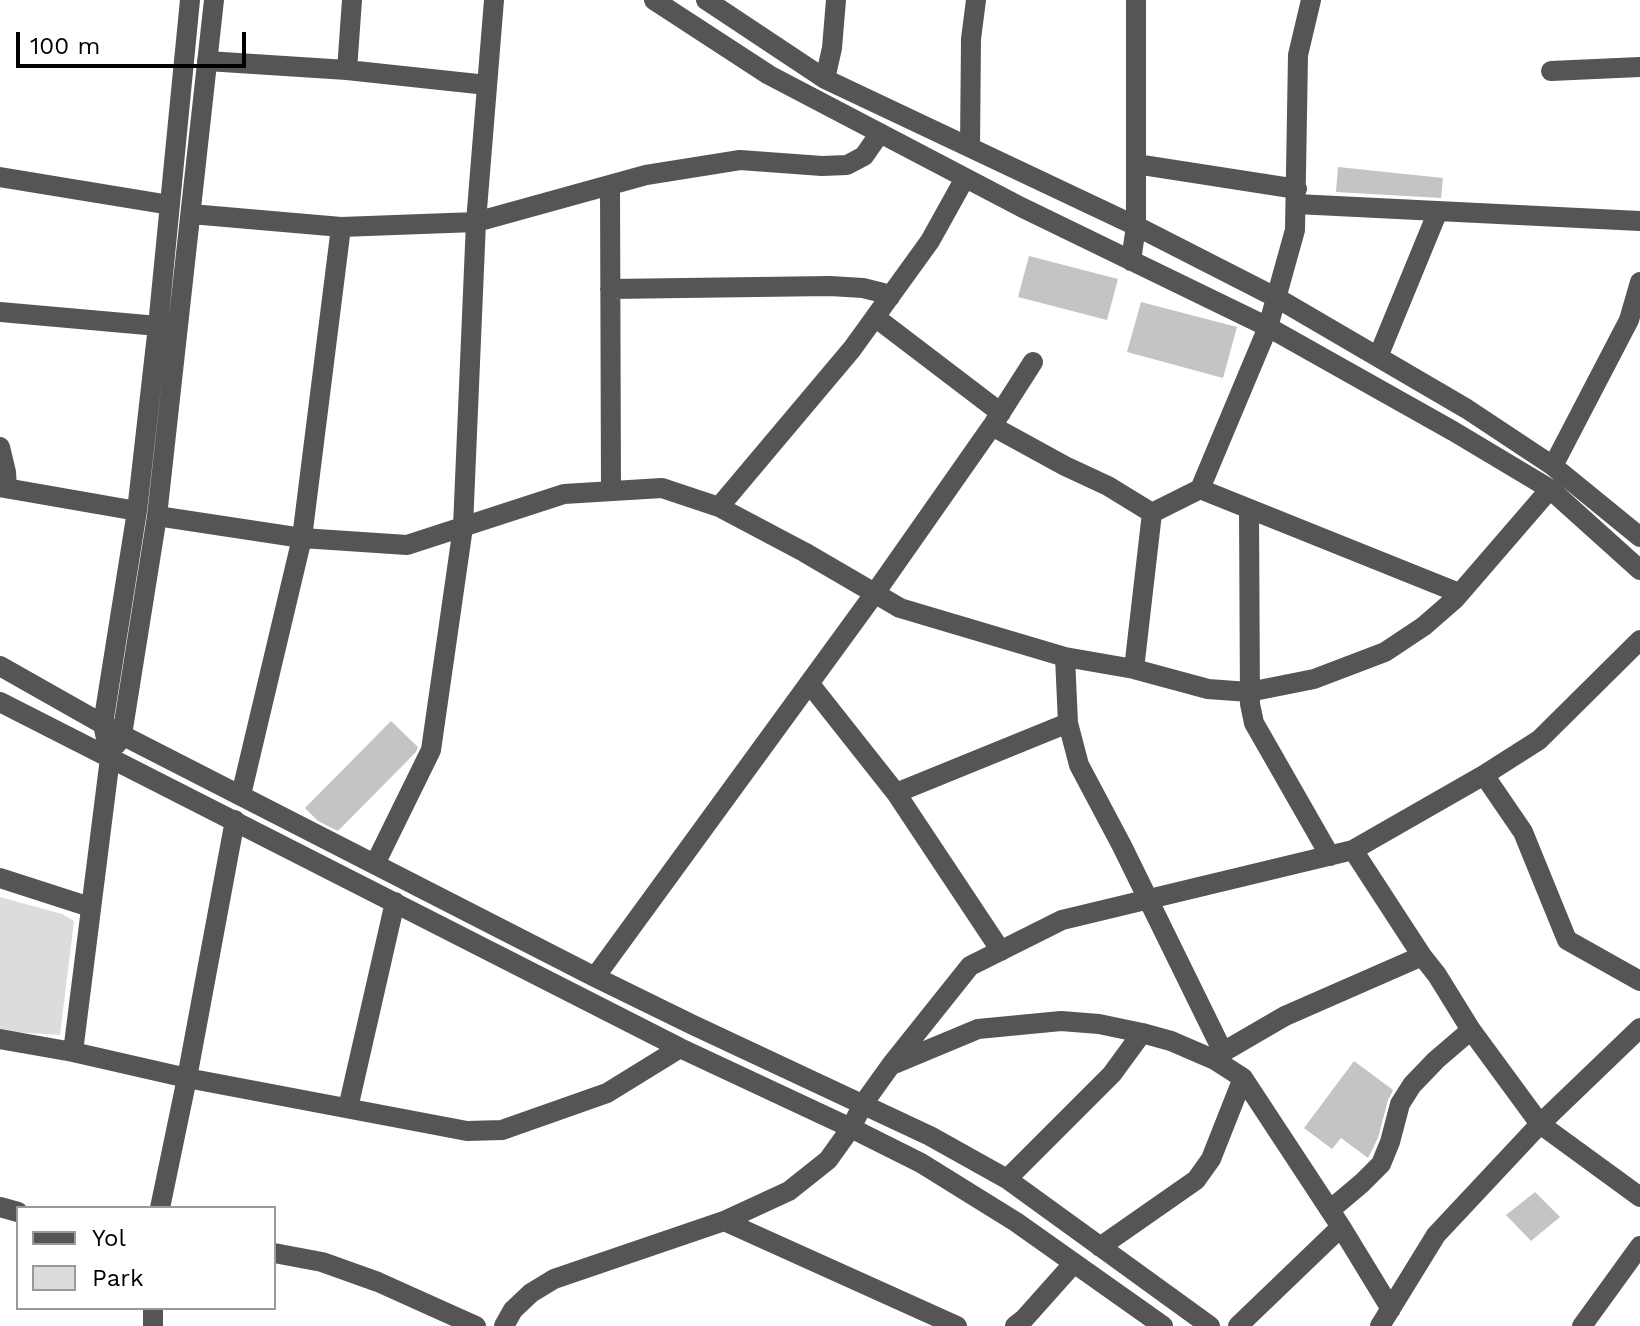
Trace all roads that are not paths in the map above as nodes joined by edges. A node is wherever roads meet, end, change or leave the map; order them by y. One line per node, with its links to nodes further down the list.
1 (190, 0): 24 (street)
2 (214, 0): 11 (street)
3 (352, 0): 13 (street)
4 (494, 0): 16 (street)
5 (654, 0): 17 (street)
6 (706, 0): 15 (street)
7 (836, 0): 15 (street)
8 (976, 0): 18 (street)
9 (1136, 0): 19 (street)
10 (1311, 0): 23 (street)
11 (207, 61): 13 (street); 26 (street)
12 (1640, 67): 14 (street)
13 (347, 70): 16 (street)
14 (1551, 71)
15 (825, 79): 18 (street)
16 (487, 85): 28 (street)
17 (880, 133): 21 (street); 22 (street)
18 (970, 147): 29 (street)
19 (1136, 164): 23 (street); 29 (street)
20 (0, 177): 24 (street)
21 (965, 178): 31 (street); 34 (street)
22 (610, 185): 28 (street); 33 (street)
23 (1296, 197): 25 (street); 35 (street)
24 (170, 205): 38 (street)
25 (1438, 211): 27 (street); 40 (street)
26 (191, 214): 30 (street); 53 (street)
27 (1640, 221)
28 (476, 222): 30 (street); 54 (street)
29 (1136, 226): 31 (street); 35 (street)
30 (341, 227): 56 (street)
31 (1131, 261): 39 (street)
32 (1640, 282): 44 (street)
33 (610, 289): 34 (street); 48 (street)
34 (890, 297): 37 (street)
35 (1277, 298): 39 (street); 40 (street)
36 (0, 312): 38 (street)
37 (875, 317): 42 (street); 49 (street)
38 (158, 326): 51 (street)
39 (1268, 327): 46 (street); 47 (street)
40 (1378, 357): 44 (street)
41 (1033, 362): 42 (street)
42 (997, 419): 52 (street); 58 (street)
43 (0, 447): 45 (street)
44 (1553, 466): 55 (street)
45 (4, 488): 51 (street)
46 (1200, 489): 50 (street); 52 (street)
47 (1550, 489): 57 (street); 59 (street)
48 (611, 491): 49 (street); 54 (street)
49 (719, 507): 58 (street)
50 (1249, 509): 59 (street); 65 (street)
51 (137, 511): 68 (street)
52 (1152, 513): 63 (street)
53 (157, 516): 56 (street); 69 (street)
54 (463, 527): 56 (street); 77 (street)
55 (1640, 537)
56 (302, 538): 73 (street)
57 (1640, 570)
58 (875, 593): 61 (street); 64 (street)
59 (1459, 593): 65 (street)
60 (1640, 640): 71 (street)
61 (1065, 657): 63 (street); 67 (street)
62 (0, 666): 68 (street)
63 (1134, 669): 65 (street)
64 (809, 683): 72 (street); 84 (street)
65 (1249, 692): 76 (street)
66 (0, 702): 70 (street)
67 (1068, 723): 72 (street); 79 (street)
68 (103, 724): 69 (street); 70 (street)
69 (122, 735): 70 (street); 73 (street)
70 (110, 758): 74 (street); 81 (street)
71 (1484, 775): 75 (street); 85 (street)
72 (896, 793): 82 (street)
73 (241, 795): 77 (street)
74 (235, 820): 80 (street); 94 (street)
75 (1353, 850): 76 (street); 83 (street)
76 (1330, 856): 79 (street)
77 (375, 864): 84 (street)
78 (0, 878): 81 (street)
79 (1148, 900): 82 (street); 92 (street)
80 (395, 902): 90 (street); 97 (street)
81 (90, 907): 91 (street)
82 (1001, 951): 93 (street)
83 (1422, 956): 87 (street); 92 (street)
84 (595, 977): 96 (street)
85 (1640, 981)
86 (1640, 1028): 98 (street)
87 (1471, 1030): 98 (street); 103 (street)
88 (1142, 1033): 92 (street); 93 (street); 100 (street)
89 (0, 1039): 91 (street)
90 (680, 1048): 97 (street); 99 (street)
91 (73, 1052): 94 (street)
92 (1219, 1056): 95 (street)
93 (891, 1065): 96 (street)
94 (187, 1078): 97 (street); 102 (street)
95 (1243, 1078): 103 (street); 106 (street)
96 (863, 1104): 99 (street); 100 (street)
97 (348, 1108)
98 (1540, 1124): 101 (street); 109 (street)
99 (851, 1128): 104 (street); 108 (street)
100 (1007, 1179): 106 (street)
101 (1640, 1197)
102 (160, 1206)
103 (1336, 1218): 109 (street); 116 (street)
104 (724, 1221): 111 (street); 112 (street)
105 (1640, 1246): 117 (street)
106 (1100, 1247): 115 (street)
107 (276, 1253): 110 (street)
108 (1074, 1263): 113 (street); 114 (street)
109 (1386, 1318)
110 (476, 1326)
111 (504, 1326)
112 (957, 1326)
113 (1015, 1326)
114 (1163, 1326)
115 (1210, 1326)
116 (1238, 1326)
117 (1582, 1326)

